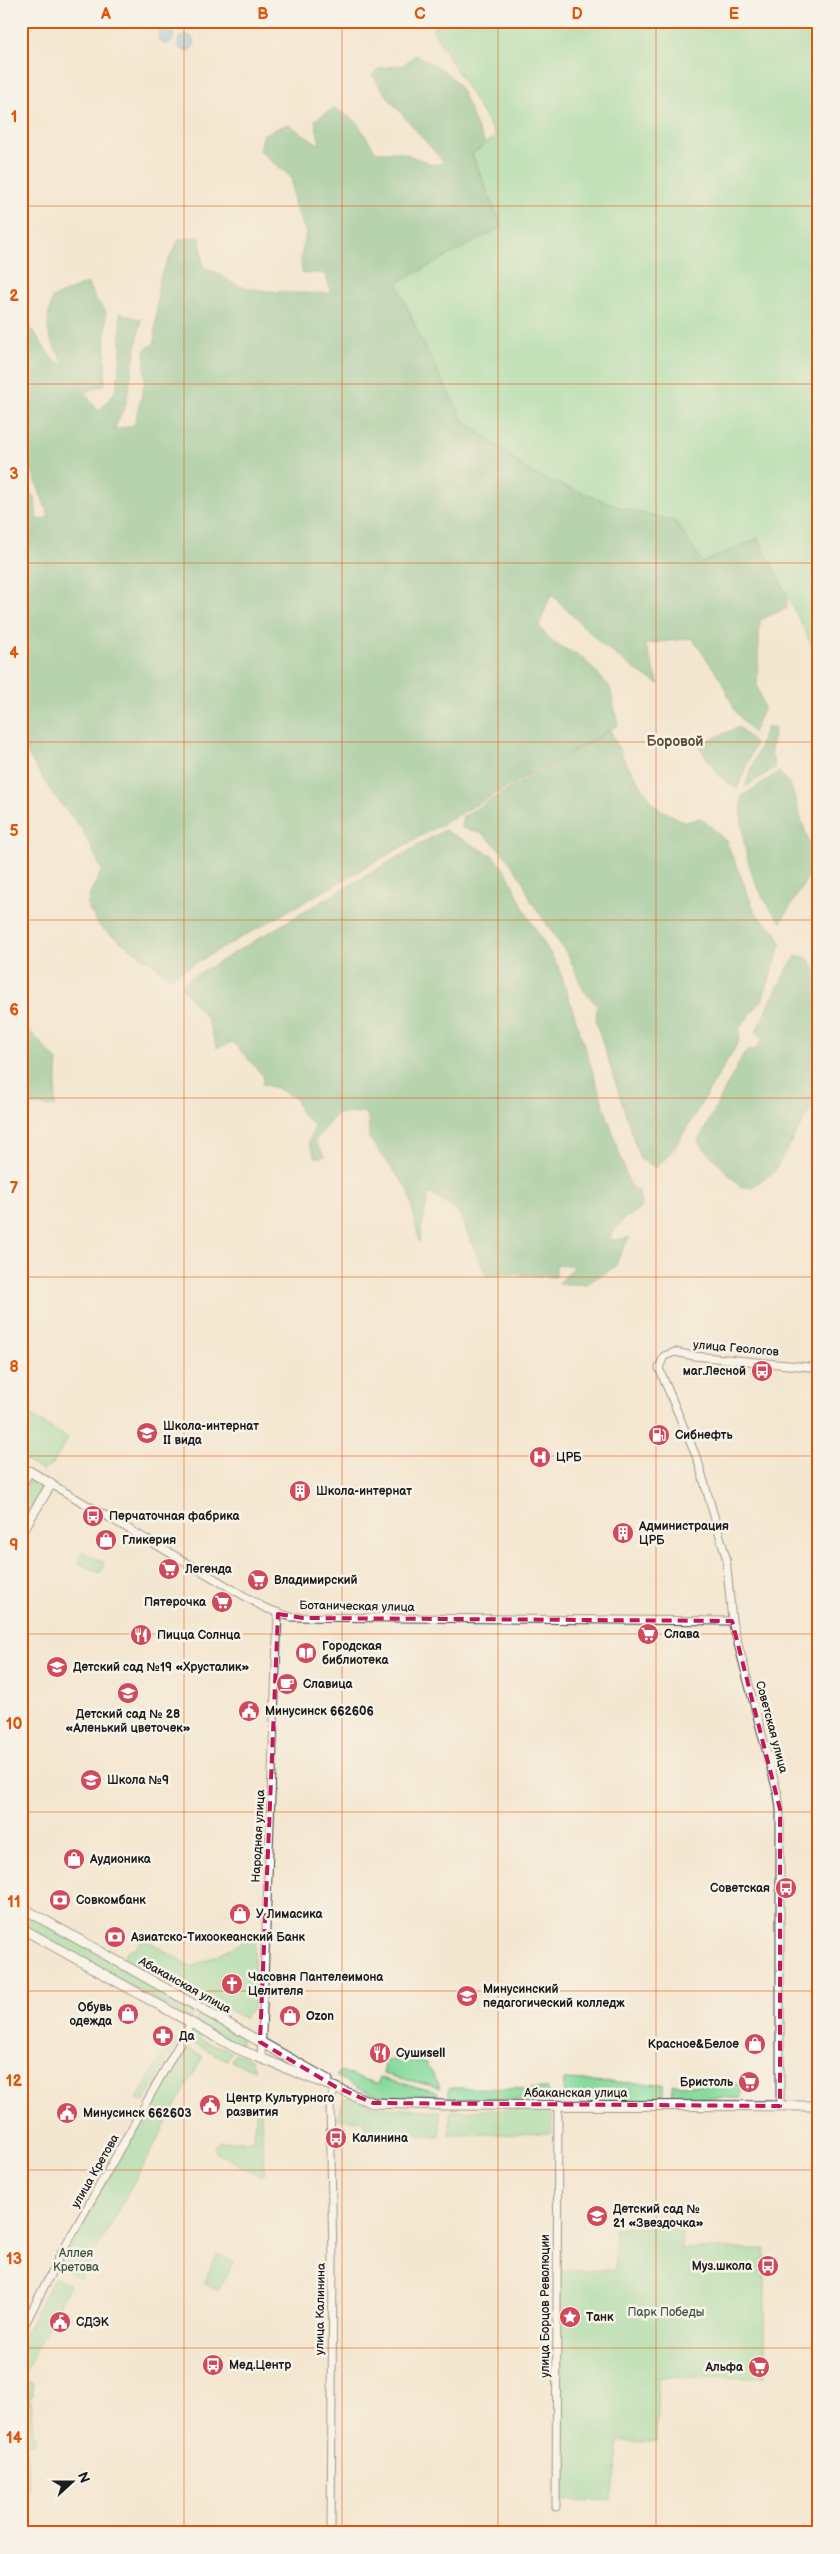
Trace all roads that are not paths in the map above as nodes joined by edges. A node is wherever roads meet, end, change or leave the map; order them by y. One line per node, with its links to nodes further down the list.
1 (659, 1368): 2 (street, улица Геологов); 8 (street, Советская улица)
2 (819, 1368)
3 (25, 1469): 4 (main road, Ботаническая улица); 5 (main road)
4 (51, 1484): 6 (main road); 7 (street, Ботаническая улица)
5 (21, 1485)
6 (21, 1533)
7 (278, 1614): 8 (street, Ботаническая улица); 14 (street, Народная улица)
8 (732, 1621): 19 (street, Советская улица)
9 (21, 1907): 11 (main road, Абаканская улица)
10 (21, 1928): 12 (main road, Абаканская улица)
11 (200, 2008): 12 (main road); 13 (main road, Абаканская улица)
12 (191, 2023): 15 (main road, Абаканская улица); 21 (street, улица Кретова)
13 (244, 2033): 14 (main road, Абаканская улица); 15 (main road)
14 (260, 2042): 16 (street, Народная улица); 17 (main road, Абаканская улица)
15 (238, 2049): 16 (main road, Абаканская улица)
16 (260, 2059): 17 (main road, Абаканская улица)
17 (336, 2087): 18 (main road, Абаканская улица); 23 (street, улица Калинина)
18 (558, 2106): 19 (main road, Абаканская улица); 22 (street, улица Борцов Революции)
19 (780, 2106): 20 (main road, Абаканская улица)
20 (819, 2106)
21 (21, 2332)
22 (556, 2507)
23 (331, 2533)

